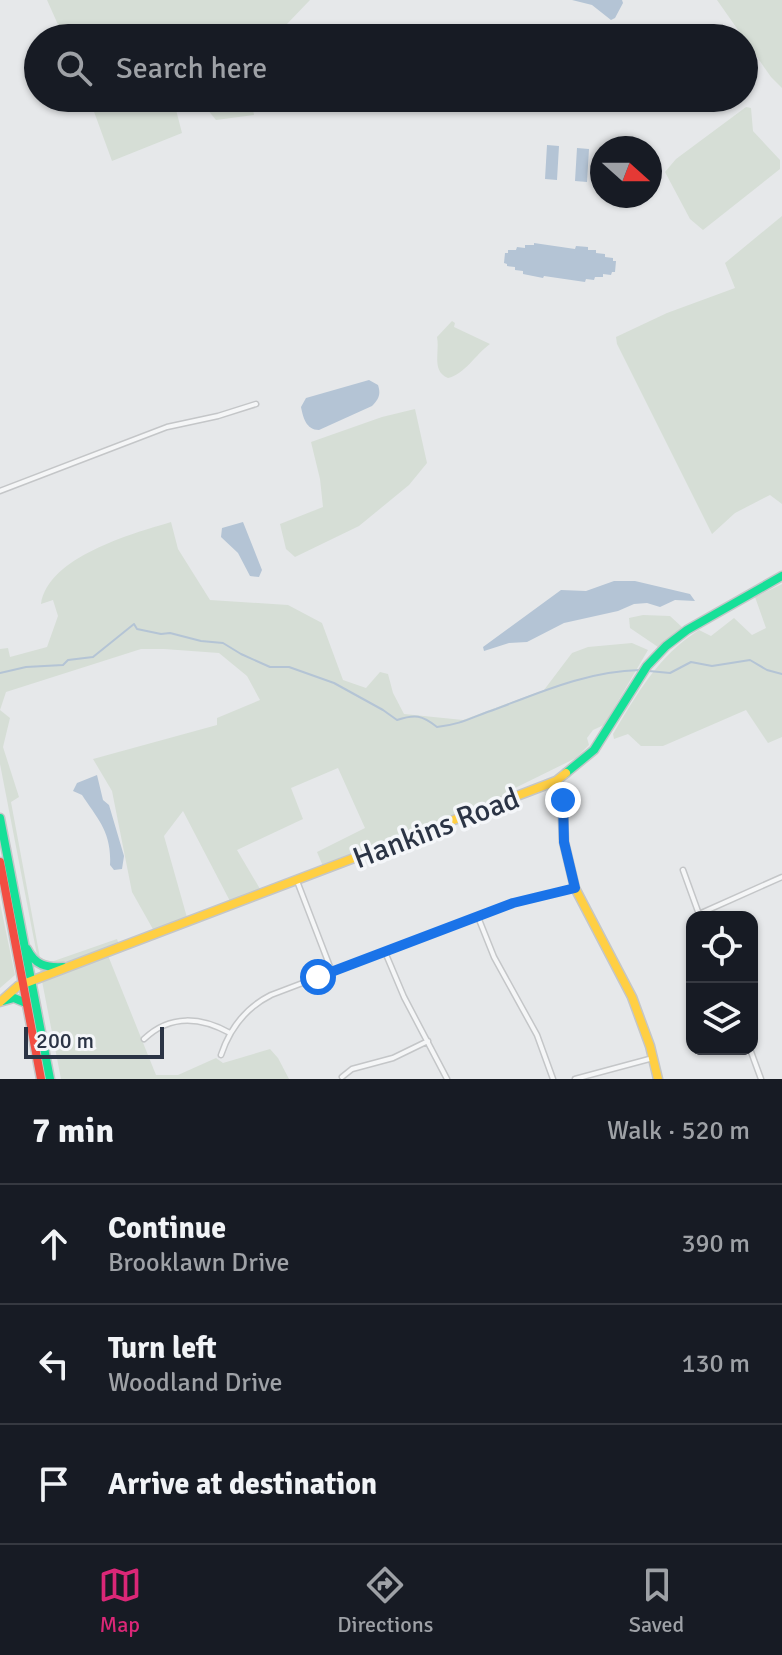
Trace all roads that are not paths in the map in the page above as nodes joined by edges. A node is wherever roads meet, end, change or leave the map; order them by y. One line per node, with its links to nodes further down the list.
1 (256, 404): 2 (street)
2 (0, 491)
3 (782, 576): 4 (main road, Hankins Road)
4 (556, 781): 9 (main road, Hankins Road); 10 (main road)
5 (0, 818): 14 (main road)
6 (0, 862): 18 (main road)
7 (683, 870): 11 (street)
8 (782, 877): 12 (street)
9 (297, 881): 16 (main road, Hankins Road); 17 (street)
10 (575, 888): 13 (street); 26 (main road)
11 (698, 911)
12 (711, 911)
13 (478, 917): 15 (street); 31 (street)
14 (26, 947): 16 (main road); 18 (main road)
15 (385, 951): 17 (street); 23 (street)
16 (78, 964): 18 (main road, Hankins Road)
17 (332, 972): 21 (street)
18 (28, 983): 19 (main road, Hankins Road); 20 (main road); 29 (main road)
19 (0, 1002): 20 (main road)
20 (29, 1004): 28 (main road)
21 (230, 1033): 22 (street); 24 (street)
22 (144, 1039)
23 (428, 1041): 27 (street); 30 (street)
24 (221, 1055)
25 (752, 1055): 34 (street)
26 (653, 1058): 32 (street); 33 (main road)
27 (342, 1077)
28 (41, 1079)
29 (50, 1079)
30 (447, 1079)
31 (553, 1079)
32 (575, 1079)
33 (658, 1079)
34 (761, 1079)

